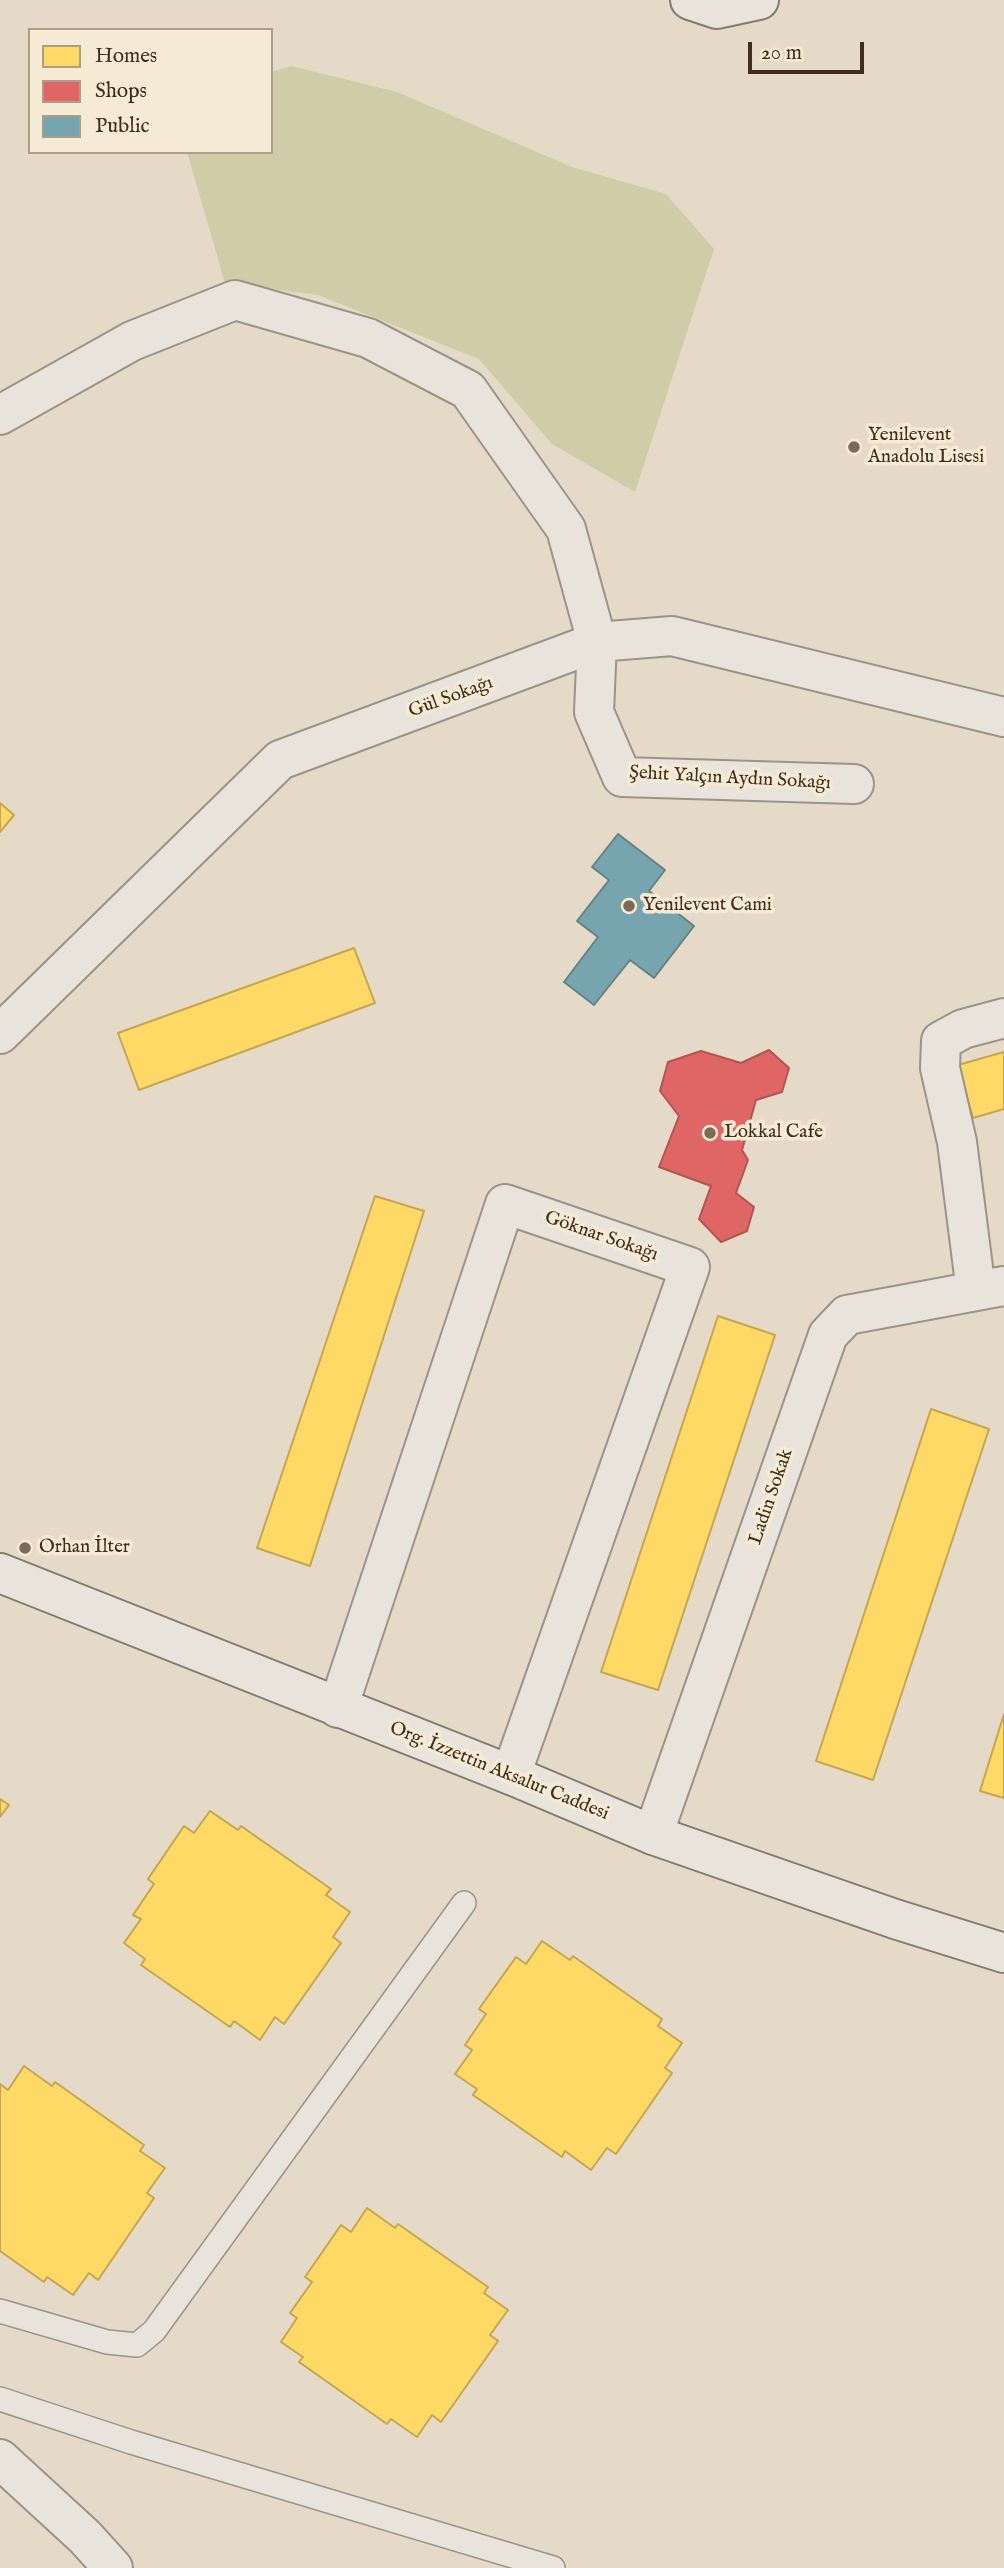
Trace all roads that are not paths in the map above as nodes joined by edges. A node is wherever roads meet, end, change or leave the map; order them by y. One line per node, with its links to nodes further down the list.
1 (690, 0): 2 (street)
2 (760, 0)
3 (0, 415): 4 (street, Şehit Yalçın Aydın Sokağı)
4 (597, 642): 5 (street, Gül Sokağı); 6 (street, Şehit Yalçın Aydın Sokağı); 8 (street, Gül Sokağı)
5 (1004, 717)
6 (854, 784)
7 (1004, 1018): 9 (street)
8 (0, 1034)
9 (995, 1293): 13 (street, Ladin Sokak)
10 (0, 1573): 11 (street, Org. İzzettin Aksalur Caddesi)
11 (338, 1708): 12 (street, Org. İzzettin Aksalur Caddesi); 12 (street, Göknar Sokağı)
12 (511, 1775): 13 (street, Org. İzzettin Aksalur Caddesi)
13 (653, 1835): 15 (street, Org. İzzettin Aksalur Caddesi)
14 (464, 1903): 16 (lane)
15 (1004, 1953)
16 (0, 2311)
17 (0, 2399): 20 (lane)
18 (0, 2459): 19 (street)
19 (113, 2568)
20 (553, 2568)

